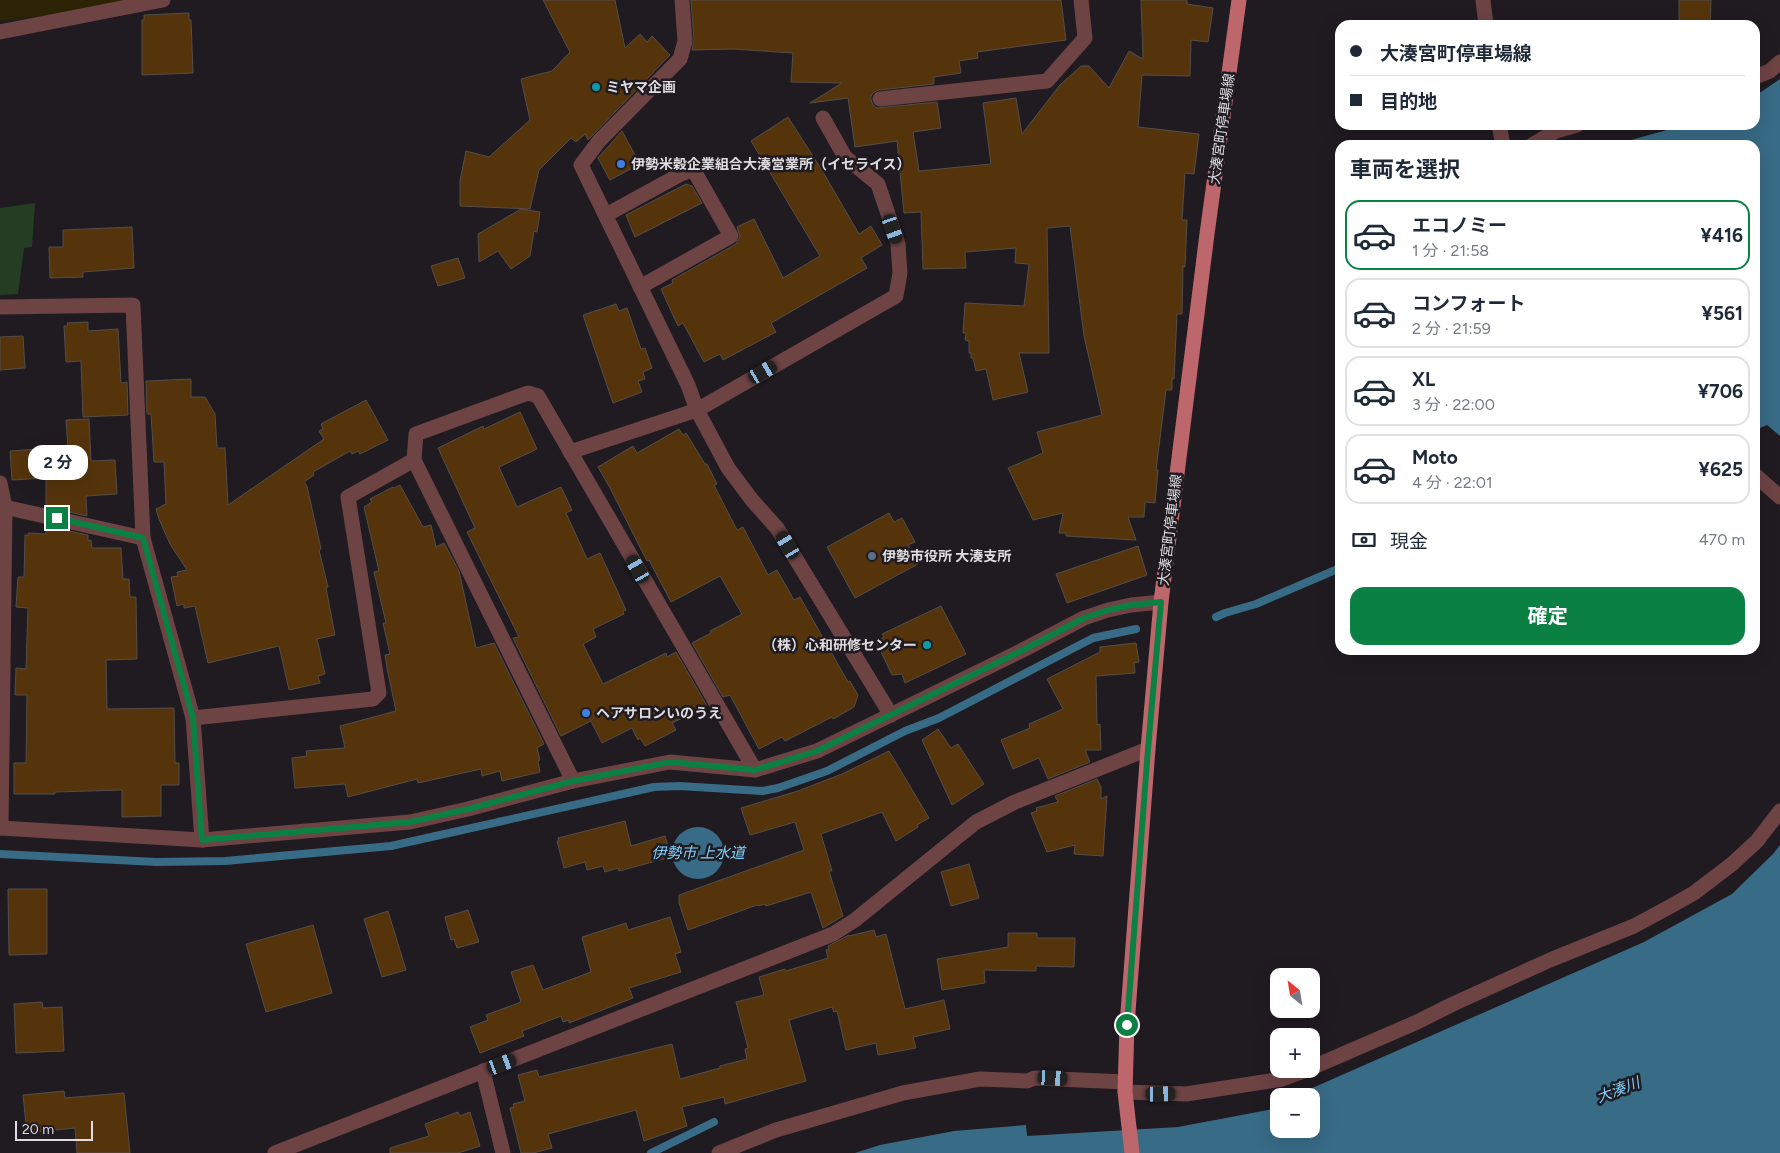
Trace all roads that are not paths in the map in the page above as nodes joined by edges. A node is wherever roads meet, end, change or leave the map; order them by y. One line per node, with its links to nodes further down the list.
1 (163, 0): 6 (street)
2 (682, 0): 15 (street)
3 (1081, 0): 11 (street)
4 (1239, 0): 26 (main road, 大湊宮町停車場線)
5 (1483, 0): 7 (street)
6 (135, 3): 8 (street)
7 (1485, 20)
8 (0, 32)
9 (1780, 62): 10 (street)
10 (1760, 75)
11 (880, 99)
12 (823, 118): 18 (street)
13 (1556, 130): 14 (street)
14 (1540, 140)
15 (606, 215): 16 (street); 16 (street)
16 (640, 287): 18 (street)
17 (0, 307): 25 (street)
18 (697, 410): 19 (street); 27 (street)
19 (570, 452): 20 (street); 30 (street)
20 (414, 460): 28 (street); 31 (street)
21 (1760, 480): 23 (street)
22 (0, 483): 24 (street)
23 (1780, 497)
24 (2, 506): 25 (street); 33 (street)
25 (143, 538): 28 (street)
26 (1161, 602): 27 (street); 29 (main road, 大湊宮町停車場線)
27 (891, 715): 30 (street)
28 (193, 718): 34 (street)
29 (1148, 749): 36 (street); 38 (main road, 大湊宮町停車場線)
30 (755, 770): 31 (street)
31 (573, 781): 34 (street)
32 (1780, 811): 35 (street)
33 (0, 828): 34 (street)
34 (202, 840)
35 (1320, 1064)
36 (483, 1071): 39 (street); 40 (street)
37 (1285, 1078): 38 (street)
38 (1125, 1090): 41 (street); 42 (main road, 大湊宮町停車場線)
39 (275, 1153)
40 (503, 1153)
41 (719, 1153)
42 (1132, 1153)

